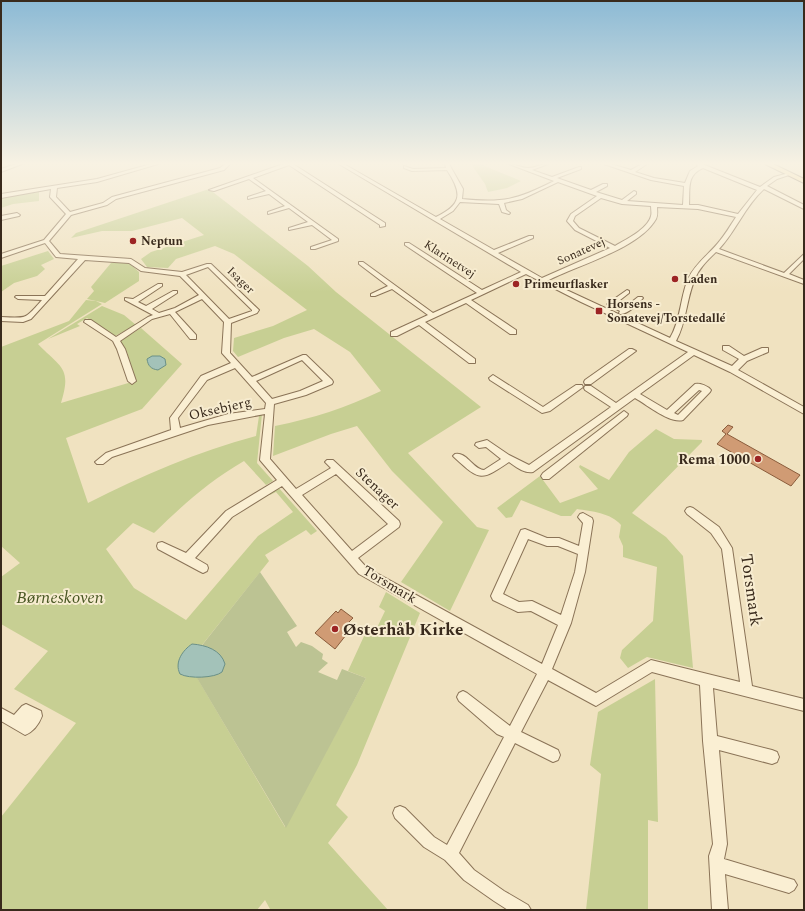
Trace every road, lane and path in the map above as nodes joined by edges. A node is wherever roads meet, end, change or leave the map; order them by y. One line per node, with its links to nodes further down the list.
1 (290, 206): 20 (street)
2 (62, 207): 15 (street)
3 (96, 207): 15 (street)
4 (289, 207): 13 (street)
5 (356, 207): 21 (street)
6 (414, 207): 19 (street)
7 (454, 207): 19 (street)
8 (502, 207): 14 (street)
9 (585, 207): 27 (street)
10 (654, 207): 27 (street, Sonatevej)
11 (689, 207): 17 (street)
12 (746, 207): 17 (street)
13 (270, 213)
14 (507, 213)
15 (69, 214): 24 (street)
16 (17, 215): 18 (street)
17 (738, 216): 28 (street)
18 (1, 218)
19 (436, 219): 29 (street)
20 (312, 223): 22 (street); 26 (street)
21 (382, 226)
22 (291, 230)
23 (531, 237): 29 (street)
24 (46, 241): 30 (street); 32 (street)
25 (407, 244): 43 (street, Klarinetvej)
26 (313, 248)
27 (614, 248): 37 (street, Sonatevej)
28 (715, 250): 36 (street); 64 (street)
29 (493, 252): 34 (street)
30 (1, 256)
31 (804, 256): 36 (street)
32 (83, 258): 35 (street); 47 (street)
33 (360, 263): 40 (street)
34 (526, 272): 37 (street); 43 (street, Klarinetvej)
35 (182, 274): 44 (street); 58 (street, Isager)
36 (785, 275): 38 (street)
37 (542, 281): 55 (street)
38 (804, 282)
39 (160, 285): 50 (street)
40 (392, 287): 45 (street); 54 (street)
41 (175, 292): 50 (street)
42 (627, 292): 52 (street)
43 (482, 293): 49 (street, Klarinetvej)
44 (203, 296): 51 (street); 58 (street)
45 (373, 296)
46 (18, 297): 47 (street)
47 (46, 298): 56 (street)
48 (640, 298): 52 (street)
49 (466, 300): 54 (street, Klarinetvej); 60 (street, Klarinetvej)
50 (148, 308): 53 (street)
51 (171, 311): 53 (street); 62 (street)
52 (625, 311): 55 (street)
53 (158, 314): 63 (street)
54 (432, 316): 59 (street, Klarinetvej)
55 (618, 317): 64 (street)
56 (1, 319)
57 (88, 322): 63 (street)
58 (228, 322): 71 (street)
59 (420, 322): 61 (street, Klarinetvej); 70 (street)
60 (513, 332)
61 (394, 334)
62 (193, 337)
63 (116, 340): 75 (street)
64 (672, 341): 67 (street)
65 (726, 348): 69 (street)
66 (765, 350): 69 (street)
67 (694, 351): 72 (street); 77 (street)
68 (632, 352): 76 (street)
69 (744, 360): 72 (street)
70 (472, 361)
71 (236, 364): 74 (street); 88 (street, Oksebjerg)
72 (733, 370): 82 (street)
73 (493, 378): 76 (street)
74 (251, 380): 79 (street); 79 (street)
75 (132, 381)
76 (588, 385): 80 (street)
77 (634, 394): 80 (street); 84 (street)
78 (681, 401): 81 (street); 81 (street); 84 (street)
79 (270, 402): 83 (street)
80 (617, 406): 86 (street)
81 (692, 407): 84 (street)
82 (804, 410)
83 (269, 411): 88 (street, Oksebjerg); 98 (street, Torsmark)
84 (669, 413)
85 (624, 414): 87 (street)
86 (604, 416): 87 (street); 89 (street)
87 (613, 422): 91 (street)
88 (176, 432): 95 (street, Oksebjerg)
89 (570, 440): 91 (street); 92 (street)
90 (479, 445): 94 (street)
91 (580, 448): 96 (street)
92 (549, 455): 94 (street); 96 (street)
93 (458, 456): 94 (street)
94 (508, 459)
95 (100, 462)
96 (560, 464): 97 (street)
97 (546, 476)
98 (283, 481): 99 (street, Torsmark); 105 (street)
99 (295, 494): 104 (street, Torsmark); 104 (street, Stenager)
100 (690, 511): 110 (street, Torsmark)
101 (583, 517): 103 (street)
102 (162, 546): 105 (street)
103 (583, 552): 107 (street); 107 (street)
104 (351, 557): 108 (street, Torsmark)
105 (187, 559): 106 (street)
106 (203, 568)
107 (565, 623): 108 (street)
108 (545, 672): 109 (street, Torsmark); 115 (street)
109 (706, 680): 110 (street, Torsmark); 116 (street)
110 (747, 691): 112 (street, Torsmark)
111 (463, 698): 115 (street)
112 (804, 705)
113 (1, 714): 114 (street)
114 (15, 723)
115 (512, 735): 117 (street); 120 (street)
116 (710, 741): 118 (street); 121 (street)
117 (552, 755)
118 (772, 757)
119 (400, 813): 120 (street)
120 (450, 856): 123 (street)
121 (716, 864): 122 (street); 124 (street)
122 (789, 885)
123 (523, 910)
124 (720, 910)

